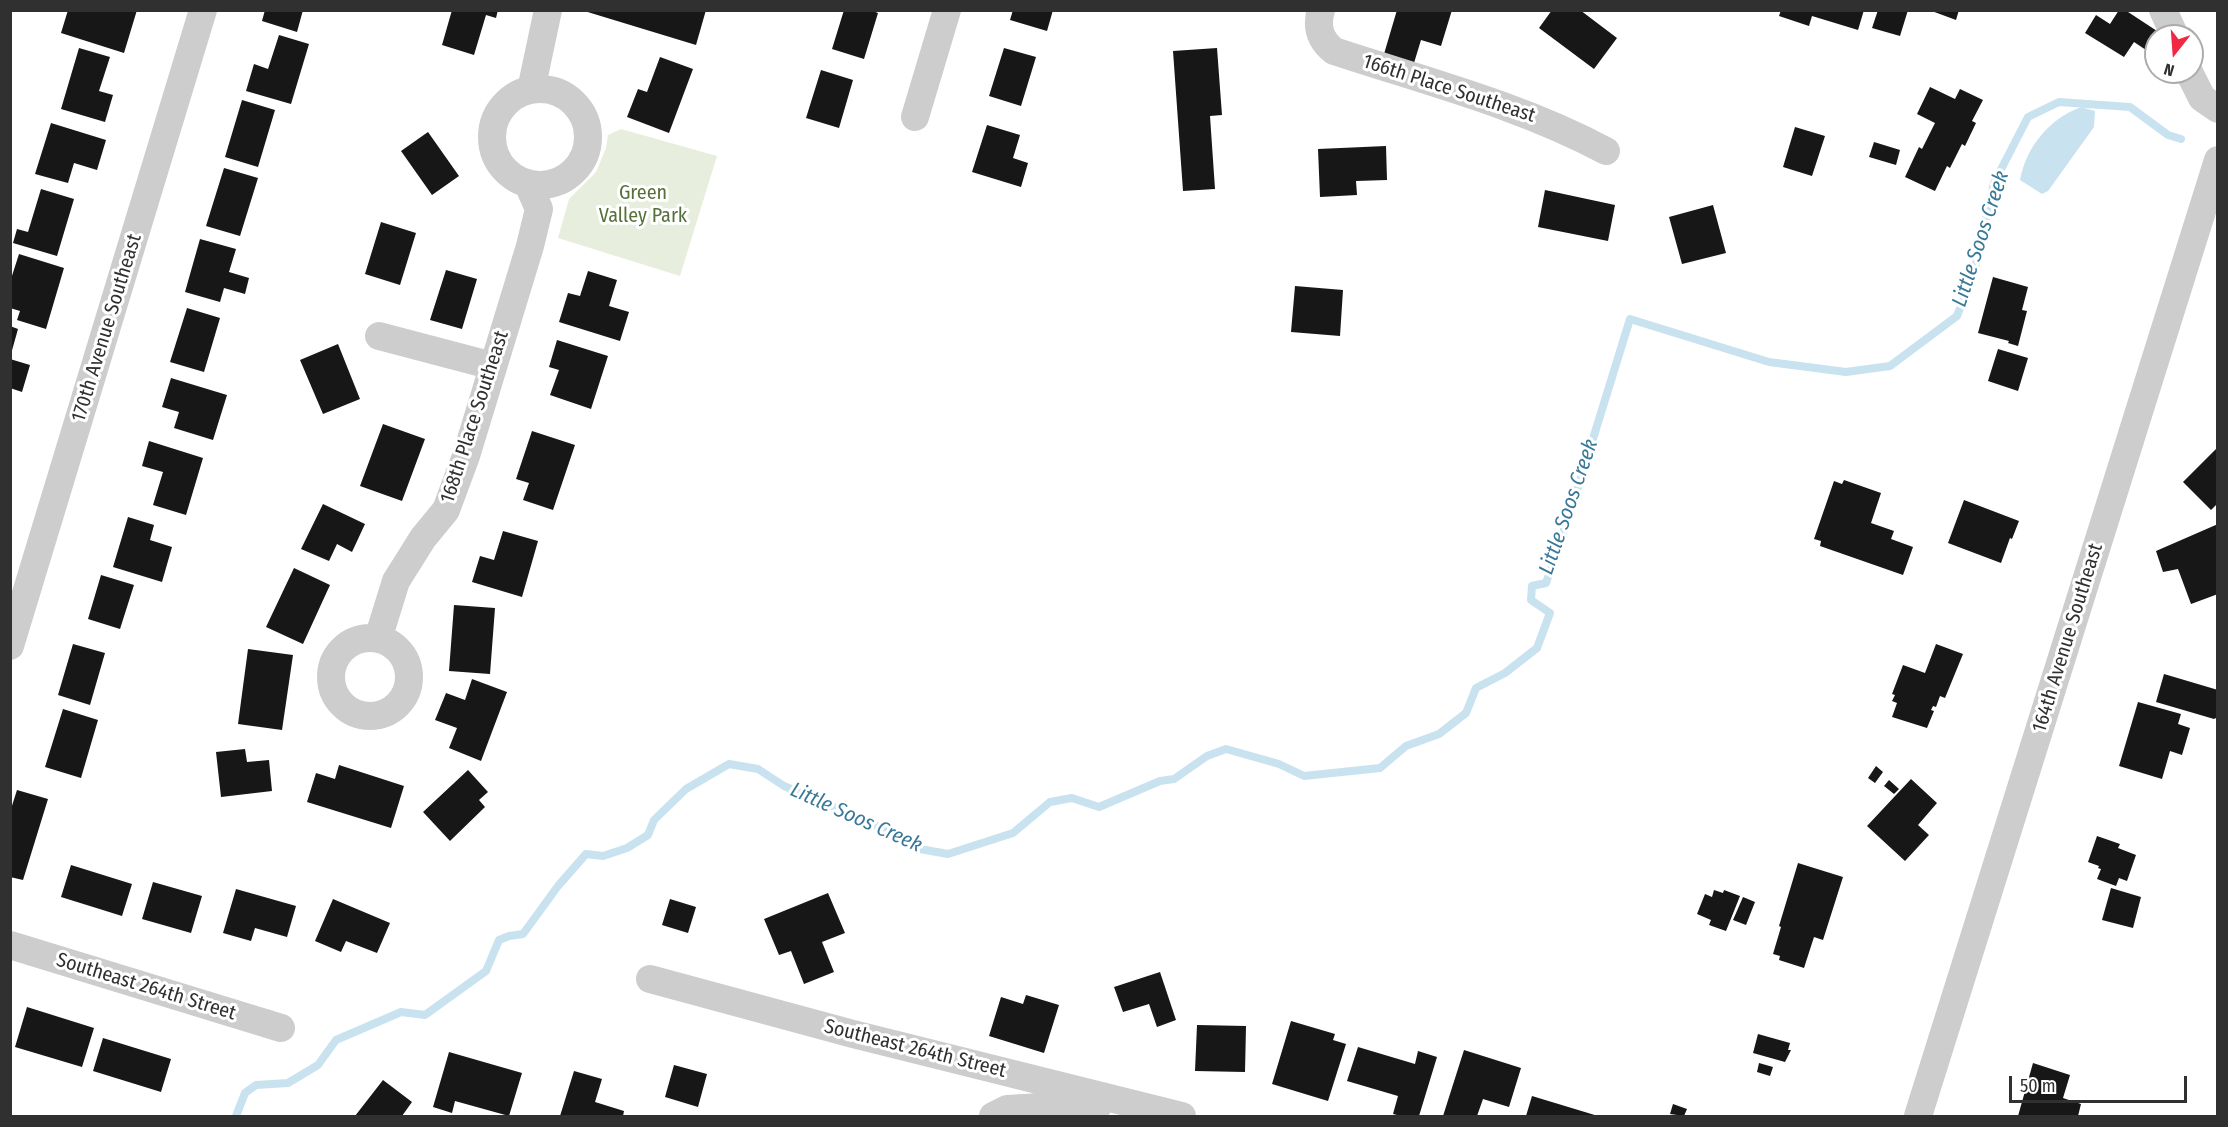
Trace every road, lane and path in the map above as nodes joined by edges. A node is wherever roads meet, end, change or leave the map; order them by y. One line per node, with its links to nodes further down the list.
1 (203, 10): 18 (street, 170th Avenue Southeast)
2 (548, 10): 8 (street)
3 (947, 10): 10 (street)
4 (1321, 10): 11 (street, 166th Place Southeast)
5 (2163, 10): 6 (street)
6 (2169, 24)
7 (2195, 84): 9 (street)
8 (531, 90): 13 (street); 13 (street)
9 (2217, 109)
10 (915, 117)
11 (1606, 151)
12 (2217, 160): 14 (street, 164th Avenue Southeast)
13 (528, 184): 16 (street, 168th Place Southeast)
14 (2205, 245): 24 (street, 164th Avenue Southeast)
15 (379, 336): 16 (street)
16 (493, 366): 17 (street, 168th Place Southeast)
17 (378, 639)
18 (10, 646)
19 (10, 945): 21 (street, Southeast 264th Street)
20 (650, 979): 22 (street, Southeast 264th Street)
21 (281, 1028)
22 (1171, 1114): 23 (street)
23 (993, 1116)
24 (1918, 1116)

